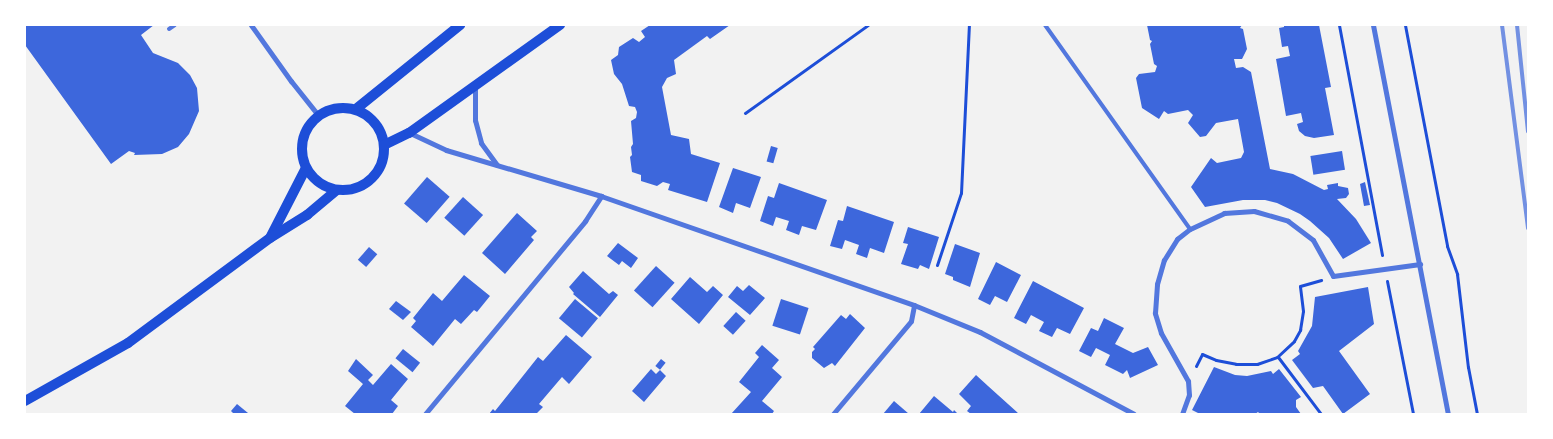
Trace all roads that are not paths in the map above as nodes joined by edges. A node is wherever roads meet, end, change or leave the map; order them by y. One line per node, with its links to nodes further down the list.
1 (174, 25): 7 (lane)
2 (251, 25): 10 (street)
3 (460, 25): 9 (main road)
4 (560, 25): 8 (main road)
5 (1045, 25): 17 (lane)
6 (1374, 25): 19 (street)
7 (169, 29)
8 (475, 86): 11 (main road); 13 (street)
9 (356, 109): 10 (main road); 12 (main road)
10 (318, 115): 14 (main road)
11 (410, 133): 12 (main road); 13 (street)
12 (384, 145): 15 (main road)
13 (497, 166): 16 (street)
14 (306, 168): 15 (main road); 18 (main road)
15 (337, 190): 18 (main road)
16 (601, 196): 20 (street); 22 (street)
17 (1190, 229): 19 (street); 25 (street)
18 (270, 238): 21 (main road)
19 (1420, 264): 26 (street)
20 (914, 304): 23 (street); 24 (street)
21 (25, 401)
22 (425, 414)
23 (833, 414)
24 (1134, 414)
25 (1182, 414)
26 (1448, 414)

